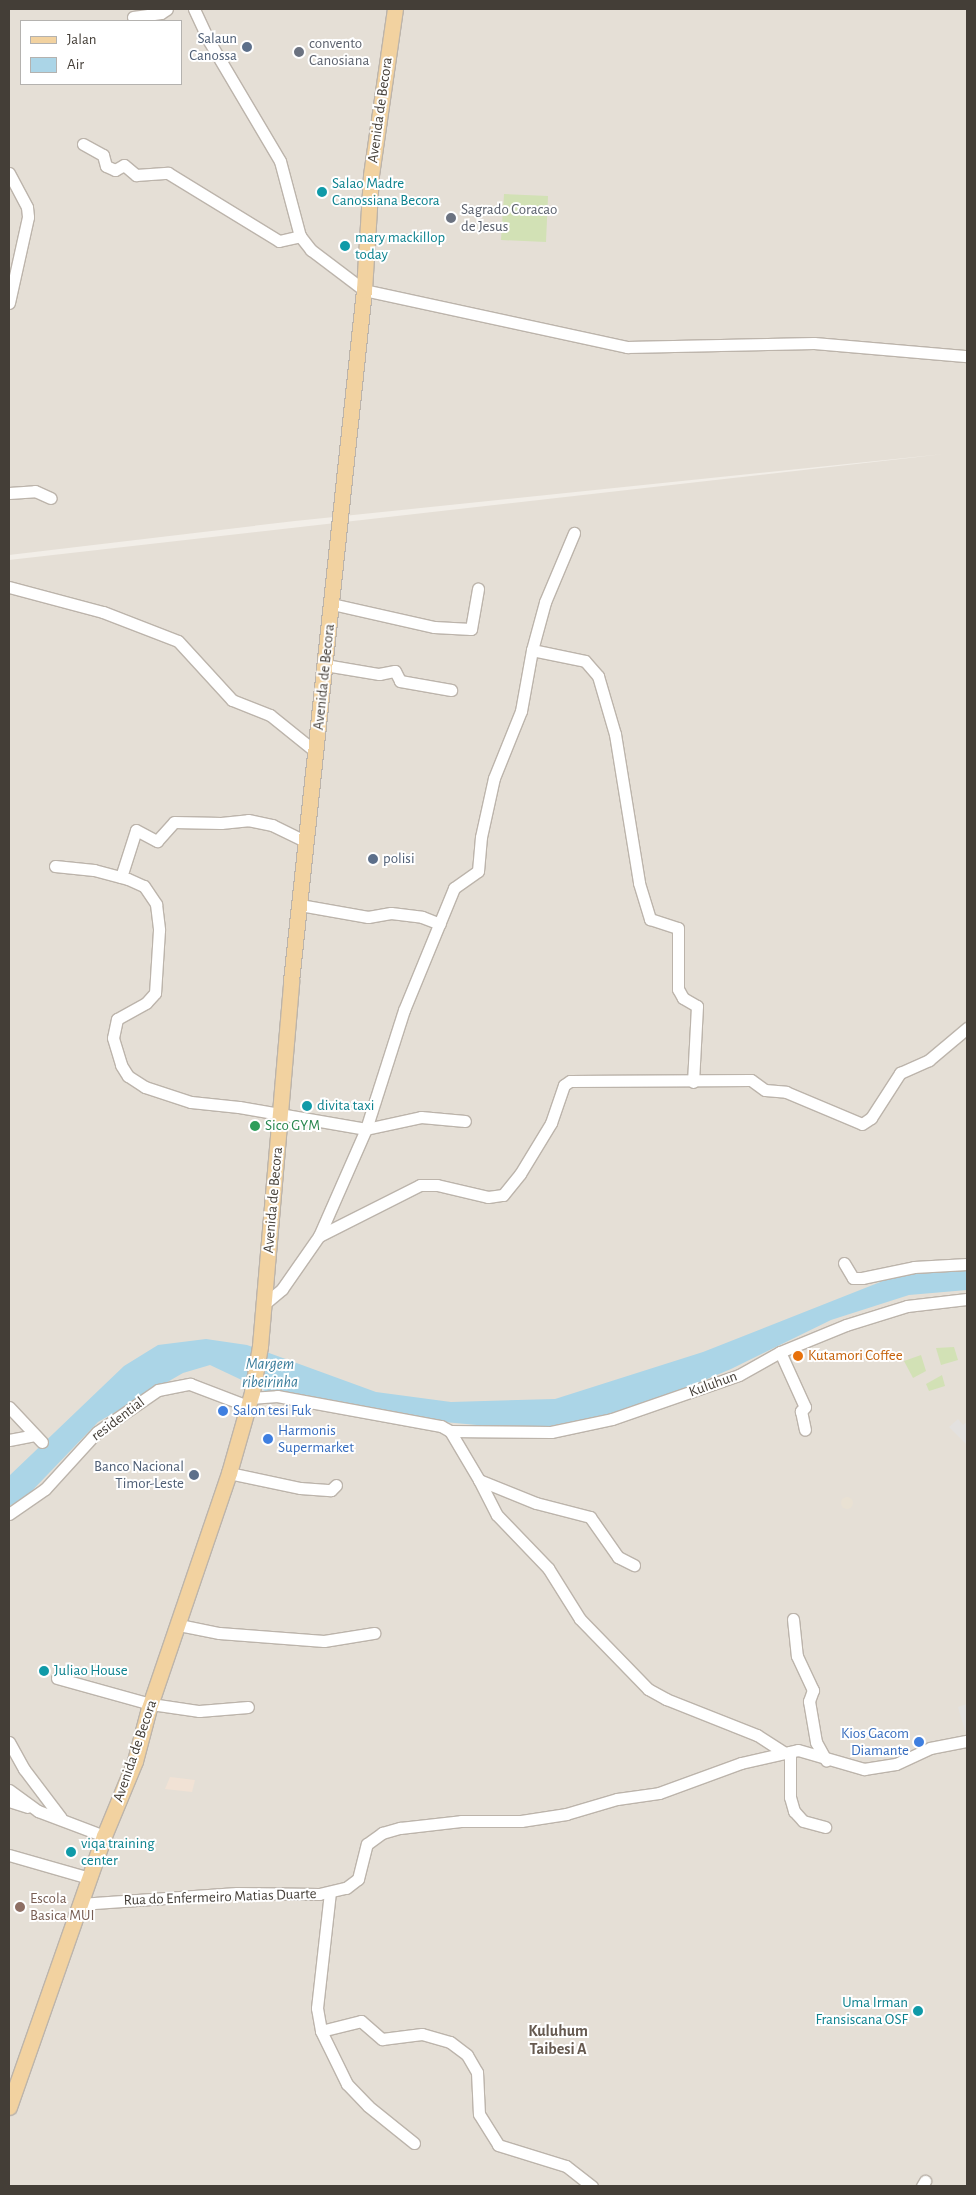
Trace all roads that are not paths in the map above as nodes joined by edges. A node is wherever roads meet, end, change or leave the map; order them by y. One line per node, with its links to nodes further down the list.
1 (167, 9): 4 (street)
2 (194, 9): 7 (street)
3 (395, 9): 8 (main road, Avenida de Becora)
4 (133, 17)
5 (83, 144): 7 (street)
6 (9, 173): 9 (street)
7 (300, 236): 8 (street)
8 (364, 290): 10 (street); 16 (main road, Avenida de Becora)
9 (9, 303)
10 (967, 356)
11 (9, 493): 12 (street)
12 (51, 498)
13 (574, 533): 17 (street)
14 (9, 587): 20 (street)
15 (478, 589): 16 (street)
16 (332, 604): 18 (main road, Avenida de Becora)
17 (532, 650): 25 (street); 27 (street)
18 (325, 665): 19 (street); 20 (main road, Avenida de Becora)
19 (451, 690)
20 (316, 752): 21 (main road, Avenida de Becora)
21 (307, 842): 23 (street); 24 (main road, Avenida de Becora)
22 (55, 866): 23 (street)
23 (121, 877): 28 (street)
24 (300, 905): 25 (street); 28 (main road, Avenida de Becora)
25 (440, 924): 30 (street)
26 (967, 1028): 27 (street)
27 (693, 1082): 31 (street)
28 (281, 1114): 30 (street); 35 (main road, Avenida de Becora)
29 (465, 1121): 30 (street)
30 (366, 1130): 31 (street)
31 (319, 1236): 35 (street)
32 (844, 1263): 33 (street)
33 (967, 1264)
34 (967, 1298): 36 (street, Kuluhun)
35 (263, 1305): 37 (main road, Avenida de Becora)
36 (780, 1352): 39 (street); 40 (street, Kuluhun)
37 (250, 1399): 40 (street, Kuluhun); 42 (main road, Avenida de Becora); 45 (street, residential)
38 (9, 1407): 41 (street)
39 (805, 1430)
40 (450, 1431): 43 (street)
41 (9, 1440)
42 (229, 1473): 44 (street); 48 (main road, Avenida de Becora)
43 (479, 1480): 46 (street); 55 (street)
44 (336, 1485)
45 (9, 1514)
46 (634, 1565)
47 (794, 1619): 56 (street)
48 (179, 1625): 49 (street); 51 (main road, Avenida de Becora)
49 (374, 1632)
50 (57, 1678): 51 (street)
51 (151, 1704): 52 (street); 62 (main road, Avenida de Becora)
52 (248, 1707)
53 (967, 1741): 56 (street, Rua do Enfermeiro Matias Duarte)
54 (9, 1742): 60 (street)
55 (788, 1753): 56 (street, Rua do Enfermeiro Matias Duarte); 61 (street); 65 (street, Rua do Enfermeiro Matias Duarte)
56 (826, 1760)
57 (9, 1790): 59 (street)
58 (9, 1801): 59 (street)
59 (38, 1811): 60 (street)
60 (63, 1821): 62 (street)
61 (825, 1827)
62 (104, 1836): 64 (main road, Avenida de Becora)
63 (9, 1855): 64 (street)
64 (89, 1878): 66 (main road, Avenida de Becora)
65 (330, 1892): 66 (street, Rua do Enfermeiro Matias Duarte); 67 (street)
66 (80, 1904): 68 (main road, Avenida de Becora)
67 (321, 2031): 69 (street); 70 (street)
68 (9, 2106)
69 (414, 2143)
70 (592, 2186)

